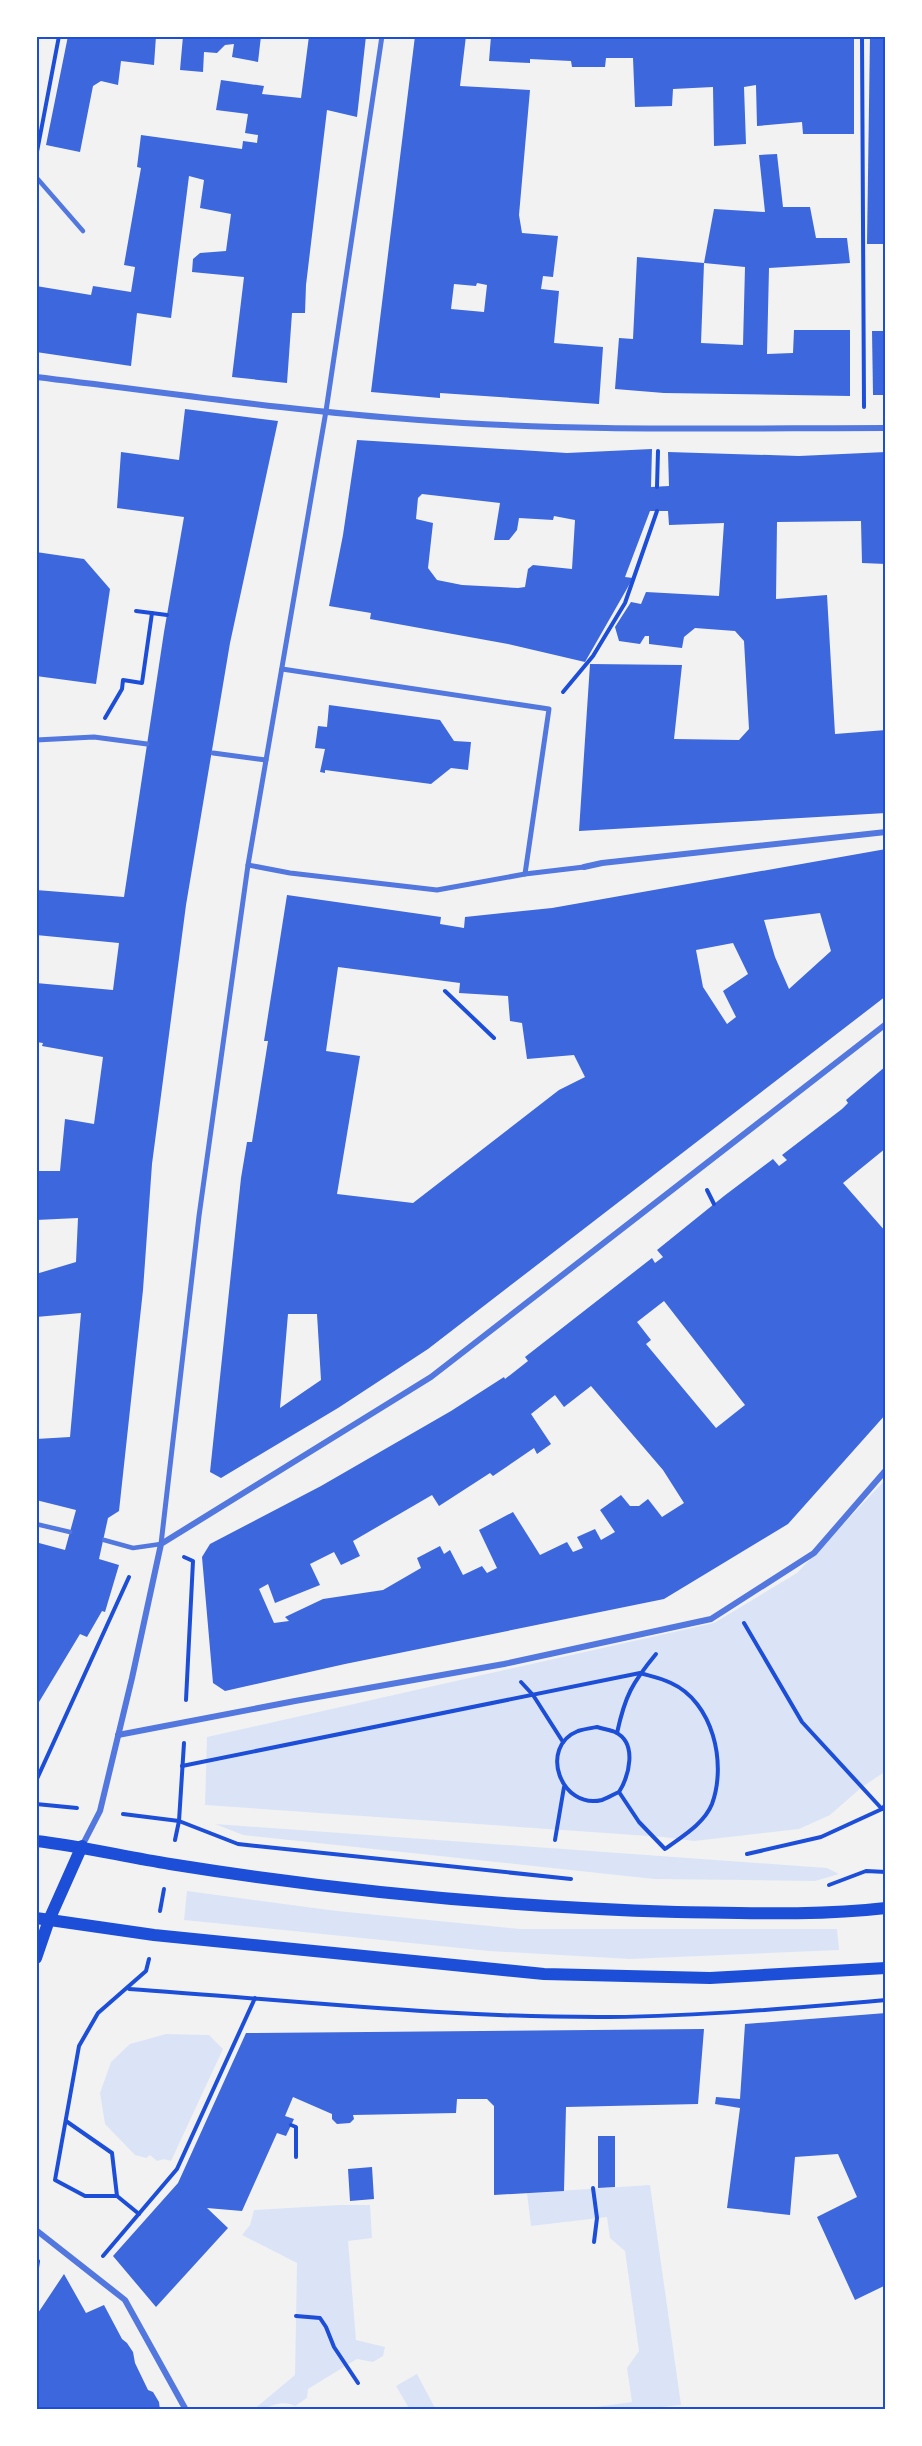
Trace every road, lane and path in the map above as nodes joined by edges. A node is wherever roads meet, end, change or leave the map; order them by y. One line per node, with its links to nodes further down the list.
1 (59, 36): 4 (path)
2 (382, 36): 8 (street)
3 (862, 36): 9 (path)
4 (36, 158)
5 (36, 177): 6 (lane)
6 (83, 231)
7 (36, 377): 8 (street)
8 (326, 411): 11 (street); 17 (street)
9 (864, 428): 10 (street); 11 (street)
10 (886, 428)
11 (658, 429): 12 (path)
12 (657, 487)
13 (657, 511): 18 (path)
14 (136, 611): 15 (path)
15 (152, 613): 16 (path); 19 (path)
16 (167, 615)
17 (282, 669): 18 (street); 23 (street)
18 (549, 709): 27 (street)
19 (94, 736): 20 (street); 21 (street)
20 (36, 740)
21 (147, 744)
22 (213, 753): 23 (street)
23 (266, 760): 25 (street)
24 (886, 832): 26 (street)
25 (248, 865): 27 (street); 35 (street)
26 (584, 867): 27 (street)
27 (525, 874)
28 (445, 991): 30 (path)
29 (886, 1024): 35 (street)
30 (494, 1038)
31 (886, 1470): 36 (street)
32 (36, 1524): 33 (lane)
33 (70, 1532)
34 (104, 1540): 35 (lane)
35 (161, 1544): 41 (path); 43 (street); 46 (path)
36 (734, 1605): 37 (street); 51 (path)
37 (678, 1627): 38 (street); 39 (path)
38 (504, 1664): 40 (path); 41 (street)
39 (640, 1673): 40 (path); 42 (path); 48 (path)
40 (533, 1695): 44 (path); 45 (path)
41 (185, 1722): 43 (street); 45 (path)
42 (617, 1733): 44 (path); 48 (path)
43 (118, 1735): 52 (street)
44 (563, 1742): 47 (path)
45 (182, 1766): 53 (path)
46 (36, 1781)
47 (564, 1787): 48 (path); 55 (path)
48 (619, 1792)
49 (36, 1804): 52 (path)
50 (886, 1804): 51 (path)
51 (884, 1809): 57 (path)
52 (100, 1811): 53 (path); 56 (street)
53 (179, 1821): 59 (path)
54 (36, 1840): 56 (main road)
55 (555, 1840)
56 (82, 1846): 61 (main road); 63 (main road)
57 (747, 1854)
58 (886, 1872): 60 (path)
59 (576, 1880)
60 (823, 1887)
61 (886, 1908)
62 (36, 1918): 63 (main road)
63 (49, 1920): 64 (main road); 65 (main road)
64 (36, 1958)
65 (886, 1968)
66 (255, 1998): 67 (path); 68 (path); 73 (path)
67 (886, 2000)
68 (66, 2121): 72 (path); 72 (path)
69 (291, 2125): 70 (path)
70 (296, 2157)
71 (593, 2188): 75 (path)
72 (117, 2196): 73 (path)
73 (139, 2214): 76 (path)
74 (36, 2230): 76 (street)
75 (594, 2242)
76 (91, 2271): 79 (street)
77 (296, 2316): 78 (path)
78 (358, 2383)
79 (186, 2410)

